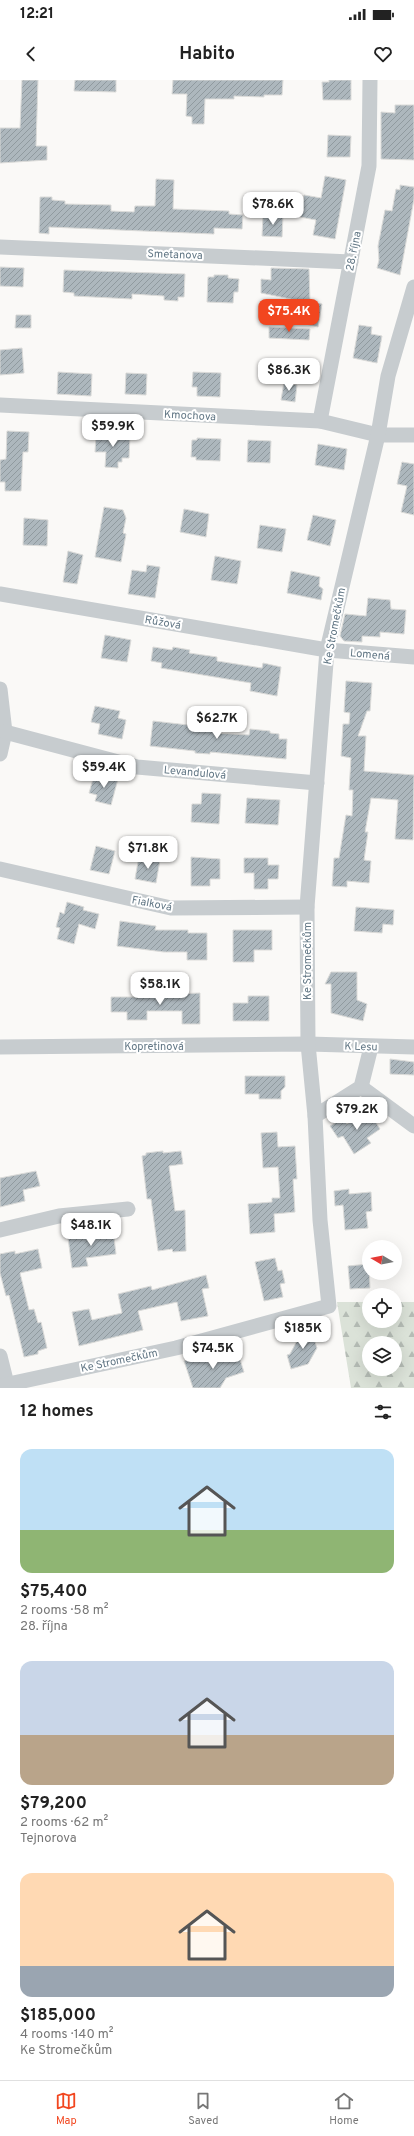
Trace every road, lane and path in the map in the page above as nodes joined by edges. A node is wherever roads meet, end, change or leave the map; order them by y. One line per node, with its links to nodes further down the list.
1 (370, 80): 3 (street, 28. října)
2 (0, 247): 3 (street, Smetanova)
3 (351, 262): 6 (street, 28. října)
4 (414, 287): 7 (street, Ke Stromečkům)
5 (0, 405): 6 (street, Kmochova)
6 (320, 421): 7 (street, Kmochova)
7 (378, 435): 8 (street, Kmochova); 10 (street, Ke Stromečkům)
8 (414, 435)
9 (0, 594): 10 (street, Růžová)
10 (327, 650): 11 (street, Lomená); 15 (street, Ke Stromečkům)
11 (414, 657)
12 (0, 689): 13 (street)
13 (5, 732): 14 (street); 15 (street, Levandulová)
14 (0, 754)
15 (317, 783): 17 (street, Ke Stromečkům)
16 (0, 869): 17 (street, Fialková)
17 (307, 907): 18 (street, Ke Stromečkům)
18 (308, 1044): 19 (street, Kopretinová); 20 (street, K Lesu); 23 (street, Ke Stromečkům)
19 (0, 1047)
20 (371, 1047): 21 (street, K Lesu); 22 (street)
21 (414, 1047)
22 (361, 1087): 23 (street); 24 (street)
23 (315, 1116): 28 (street, Ke Stromečkům)
24 (414, 1126)
25 (128, 1209): 26 (street)
26 (0, 1230)
27 (0, 1356): 28 (street)
28 (5, 1386)

